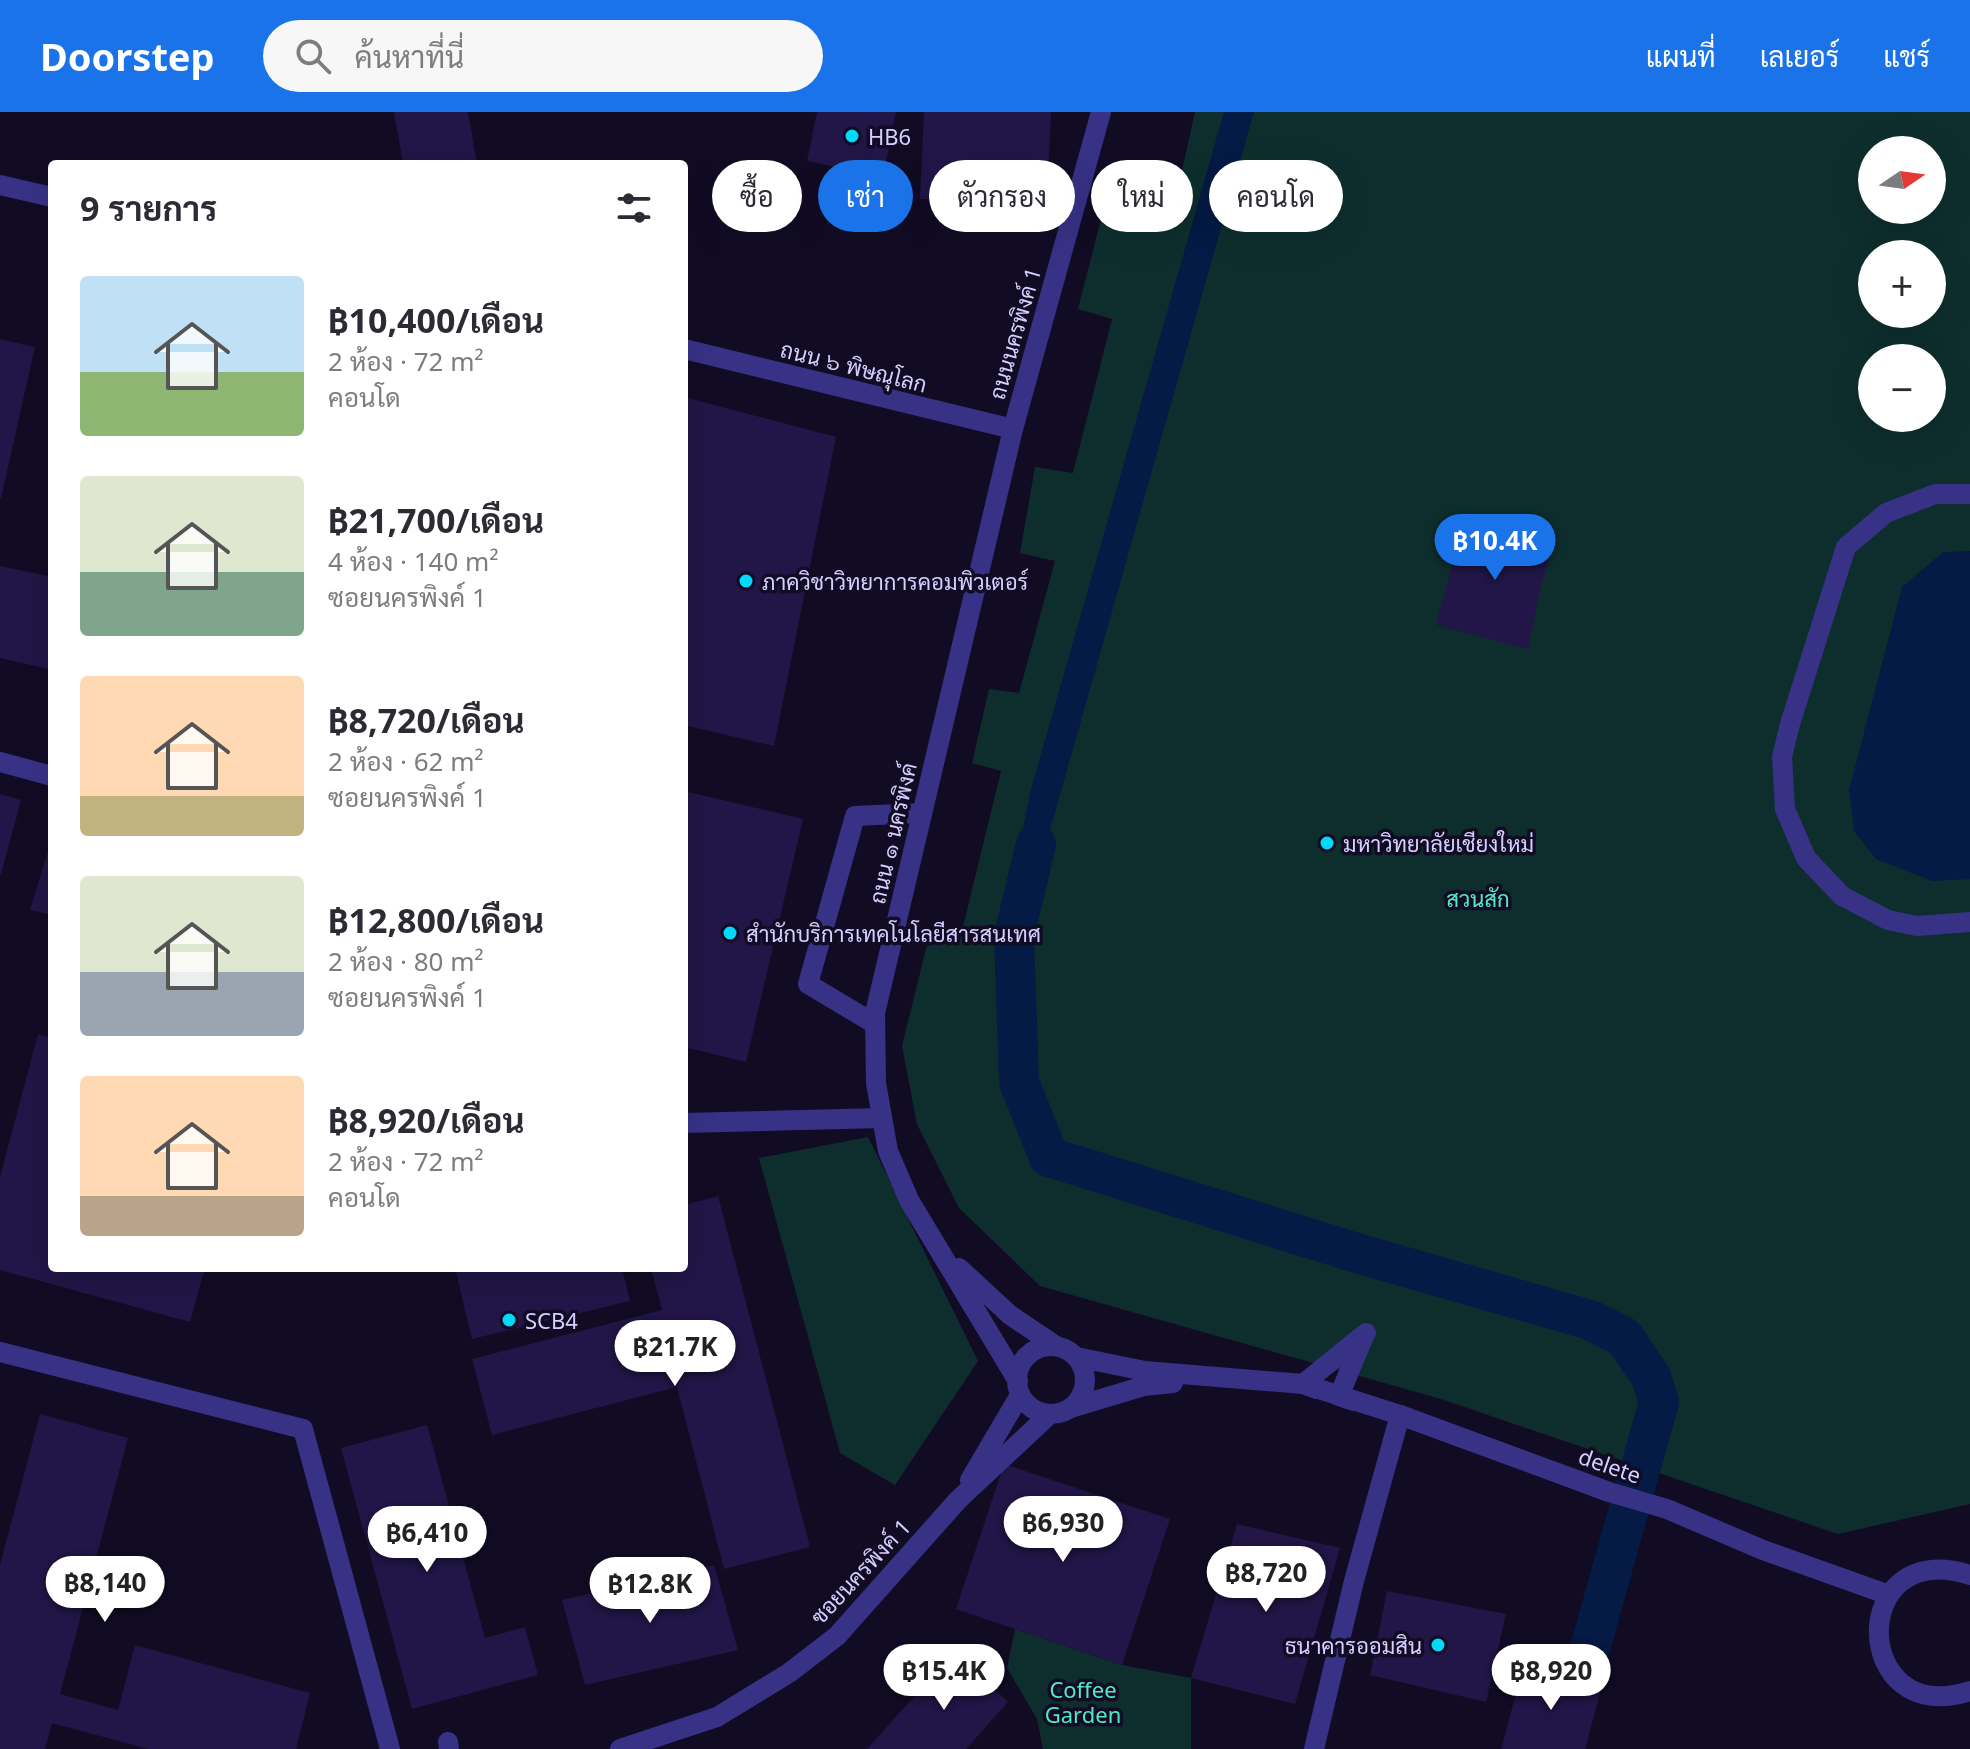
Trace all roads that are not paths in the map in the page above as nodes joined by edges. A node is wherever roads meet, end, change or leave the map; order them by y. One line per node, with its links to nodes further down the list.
1 (1101, 112): 5 (street, ถนนนครพิงค์ 1)
2 (0, 185): 3 (street)
3 (48, 196)
4 (688, 350): 5 (street, ถนน ๖ พิษณุโลก)
5 (1013, 429): 9 (street, ถนน ๑ นครพิงค์)
6 (1970, 494): 10 (street)
7 (0, 762): 8 (street)
8 (48, 775)
9 (922, 813): 11 (street, ถนน ๑ นครพิงค์); 11 (street)
10 (1970, 922)
11 (875, 1024): 12 (street, ถนน ๑ นครพิงค์)
12 (882, 1118): 13 (street); 14 (street, ถนน ๑ นครพิงค์)
13 (688, 1123)
14 (936, 1240): 15 (street, ถนน ๑ นครพิงค์); 20 (street, ถนน ๑ นครพิงค์)
15 (1056, 1346): 17 (street); 20 (street)
16 (0, 1352): 29 (street)
17 (1076, 1357): 18 (street); 22 (street)
18 (1217, 1378): 19 (street); 22 (street)
19 (1303, 1384): 21 (street); 21 (street)
20 (1019, 1388): 23 (street); 25 (street, ซอยนครพิงค์ 1)
21 (1339, 1396): 24 (street)
22 (1071, 1408): 23 (street)
23 (1050, 1414): 25 (street, ซอยนครพิงค์ 1)
24 (1400, 1415): 27 (street); 31 (street)
25 (958, 1500): 30 (street, ซอยนครพิงค์ 1)
26 (1970, 1575): 27 (street)
27 (1889, 1595): 28 (street)
28 (1970, 1691)
29 (390, 1749)
30 (620, 1749)
31 (1314, 1749)

